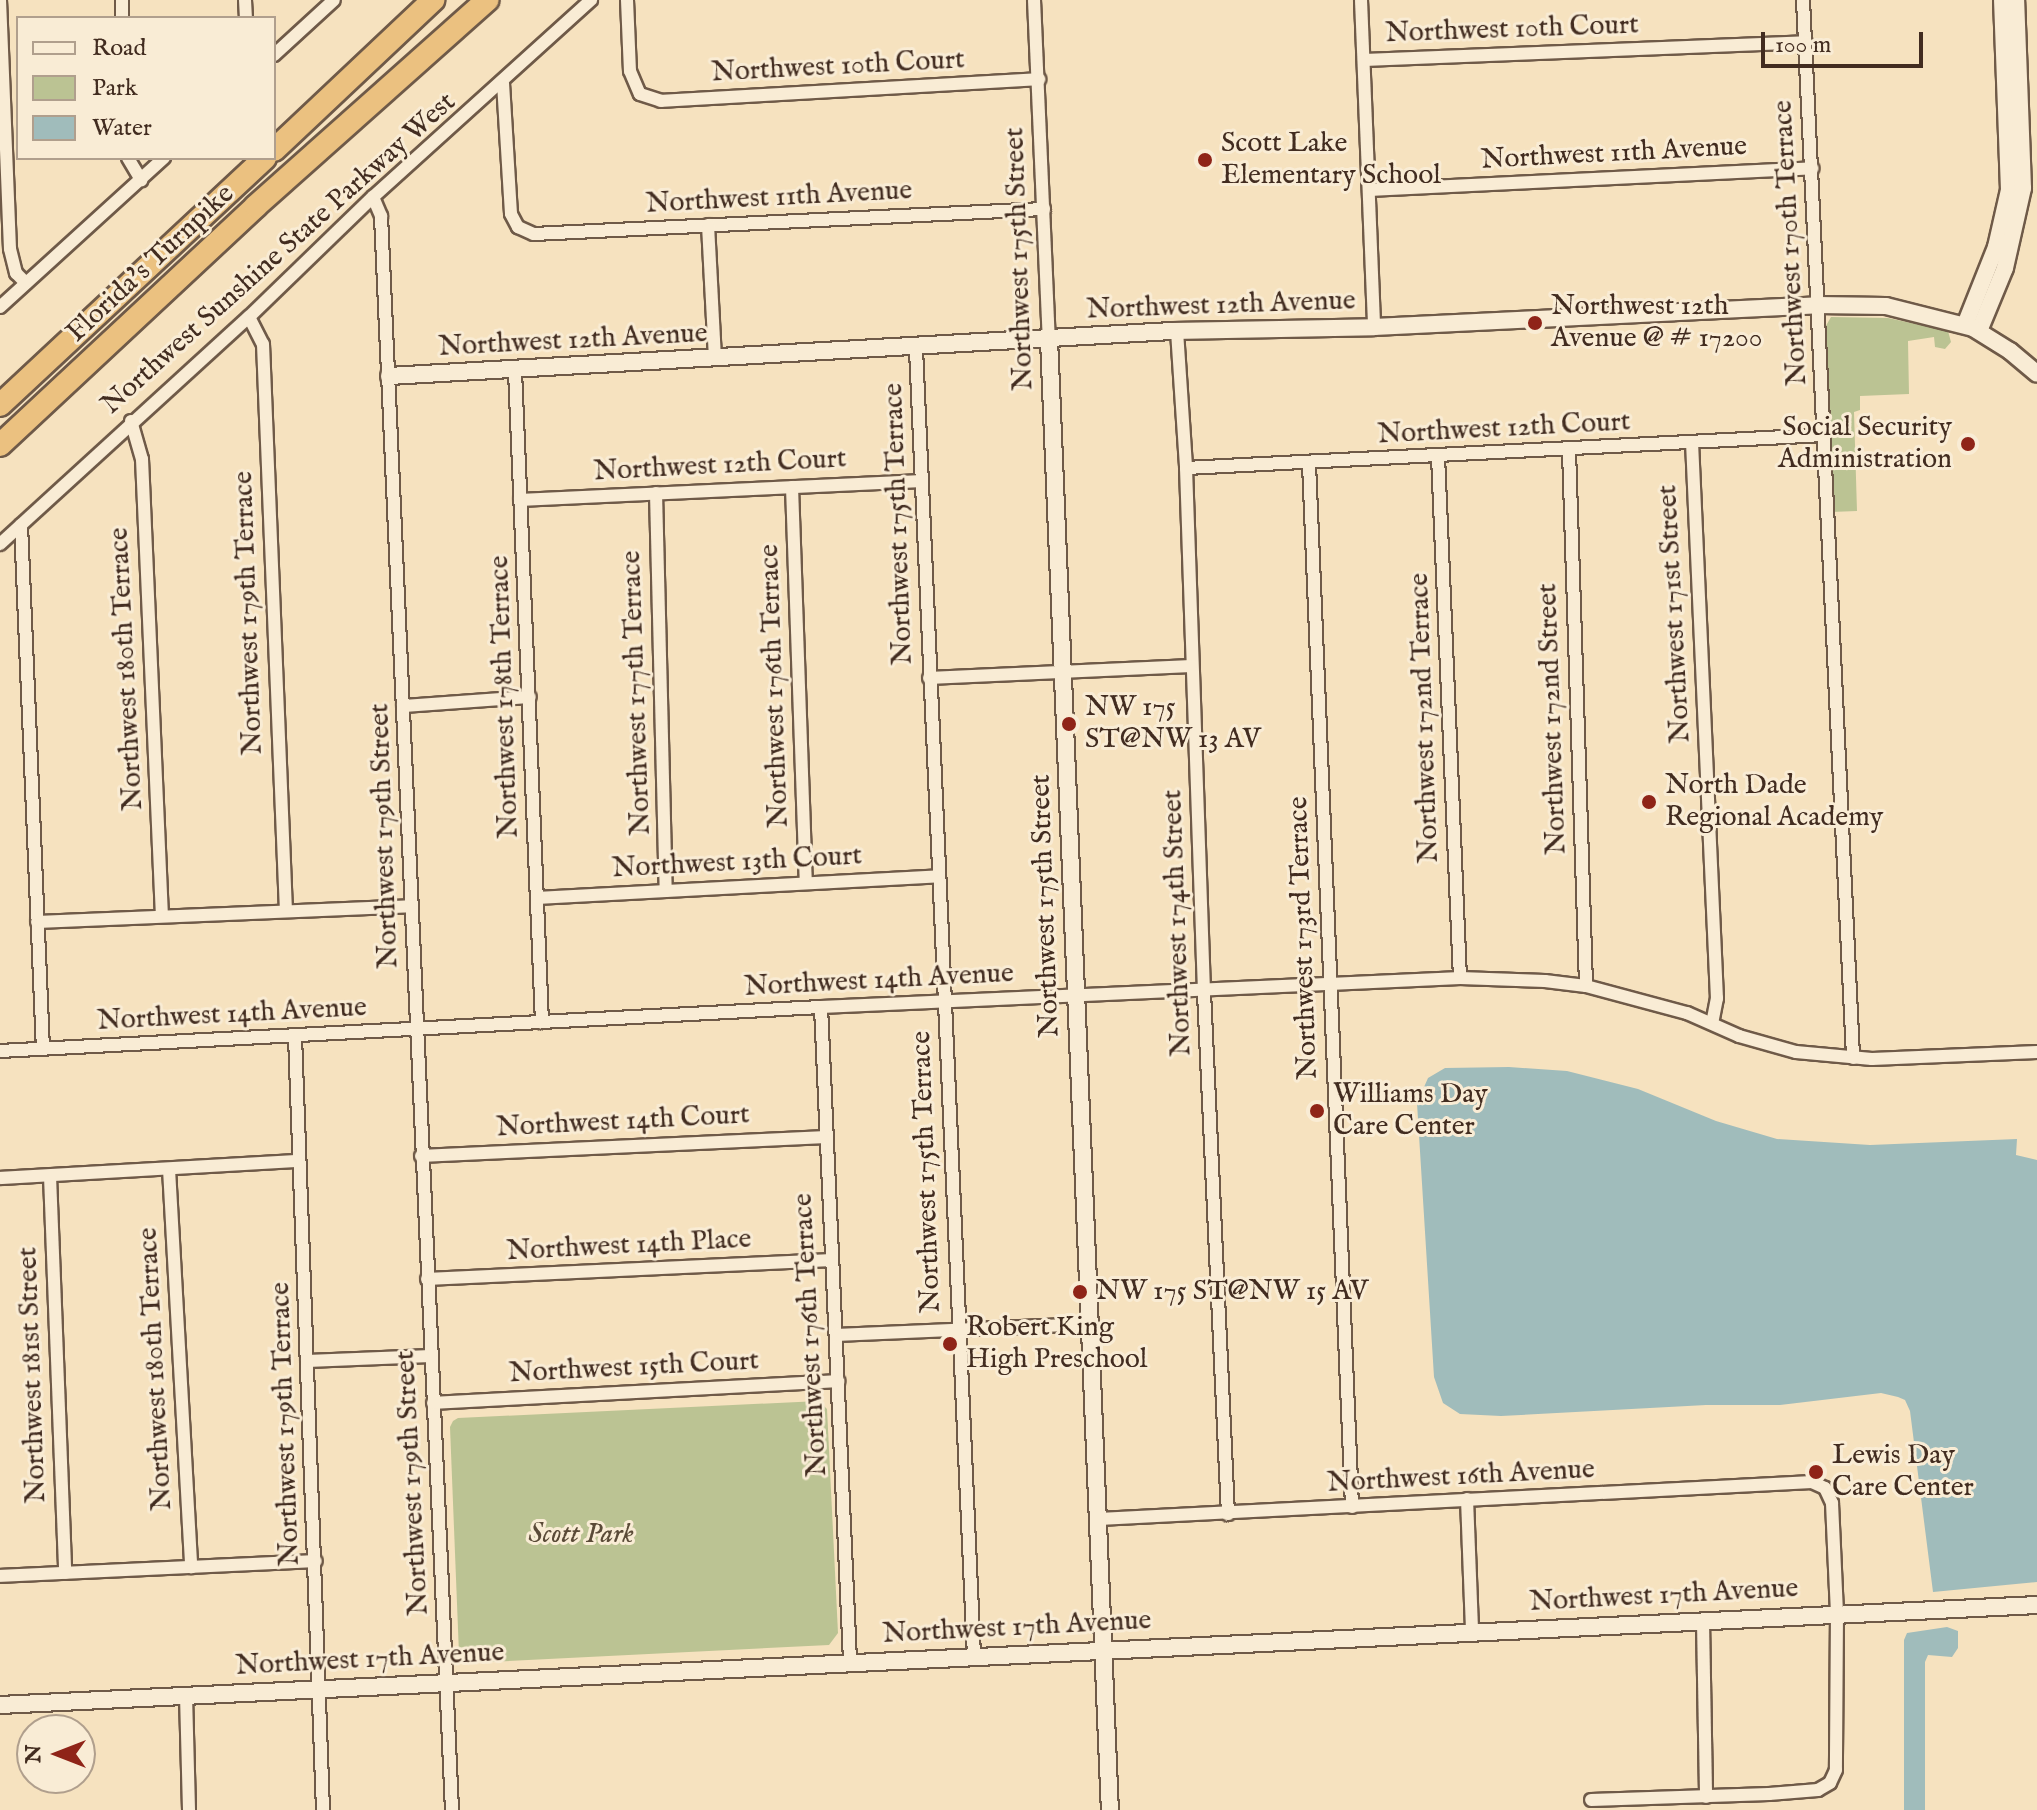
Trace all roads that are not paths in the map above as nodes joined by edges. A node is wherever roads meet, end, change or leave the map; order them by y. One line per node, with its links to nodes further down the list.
1 (0, 0): 28 (street)
2 (334, 0): 13 (street)
3 (433, 0): 18 (highway)
4 (487, 0): 45 (highway, Florida's Turnpike)
5 (591, 0): 16 (street, Northwest Sunshine State Parkway West)
6 (627, 0): 15 (street, Northwest 10th Court)
7 (1034, 0): 15 (street, Northwest 175th Street)
8 (1361, 0): 14 (street)
9 (1803, 0): 12 (street, Northwest 170th Terrace)
10 (2002, 0): 17 (street)
11 (2016, 0): 17 (street)
12 (1806, 42): 14 (street, Northwest 10th Court); 22 (street, Northwest 170th Terrace)
13 (276, 53)
14 (1364, 60): 24 (street)
15 (1039, 79): 26 (street, Northwest 175th Street)
16 (503, 83): 25 (street, Northwest Sunshine State Parkway West); 27 (street, Northwest 11th Avenue)
17 (2013, 92): 33 (street)
18 (276, 148)
19 (129, 160): 23 (street)
20 (162, 160): 23 (street)
21 (263, 160): 41 (highway, Florida's Turnpike)
22 (1812, 168): 24 (street, Northwest 11th Avenue); 29 (street, Northwest 170th Terrace)
23 (141, 180): 28 (street)
24 (1370, 190): 32 (street)
25 (373, 197): 31 (street, Northwest Sunshine State Parkway West); 40 (street, Northwest 179th Street)
26 (1044, 209): 27 (street, Northwest 11th Avenue); 35 (street, Northwest 175th Street)
27 (708, 225): 37 (street)
28 (26, 283): 30 (street)
29 (1818, 305): 32 (street, Northwest 12th Avenue); 33 (street, Northwest 12th Avenue); 43 (street, Northwest 170th Terrace)
30 (0, 307)
31 (249, 317): 42 (street, Northwest Sunshine State Parkway West); 66 (street, Northwest 179th Terrace)
32 (1374, 327): 34 (street, Northwest 12th Avenue)
33 (1972, 328): 39 (street, Northwest 12th Avenue)
34 (1177, 331): 35 (street, Northwest 12th Avenue); 49 (street, Northwest 174th Street)
35 (1049, 339): 36 (street, Northwest 12th Avenue); 57 (street, Northwest 175th Street)
36 (916, 349): 37 (street, Northwest 12th Avenue); 50 (street, Northwest 175th Terrace)
37 (715, 359): 38 (street, Northwest 12th Avenue)
38 (515, 370): 40 (street, Northwest 12th Avenue); 53 (street, Northwest 178th Terrace)
39 (2037, 374)
40 (389, 376): 60 (street, Northwest 179th Street)
41 (0, 405)
42 (131, 421): 54 (street, Northwest Sunshine State Parkway West); 67 (street, Northwest 180th Terrace)
43 (1824, 435): 44 (street, Northwest 12th Court); 83 (street, Northwest 170th Terrace)
44 (1692, 442): 46 (street, Northwest 12th Court); 77 (street, Northwest 171st Street)
45 (0, 445)
46 (1569, 450): 47 (street, Northwest 12th Court); 71 (street, Northwest 172nd Street)
47 (1438, 456): 48 (street, Northwest 12th Court); 69 (street, Northwest 172nd Terrace)
48 (1309, 463): 49 (street, Northwest 12th Court); 70 (street, Northwest 173rd Terrace)
49 (1186, 468): 56 (street, Northwest 174th Street)
50 (922, 481): 51 (street, Northwest 12th Court); 58 (street, Northwest 175th Terrace)
51 (792, 487): 52 (street, Northwest 12th Court); 62 (street, Northwest 176th Terrace)
52 (656, 493): 53 (street, Northwest 12th Court); 63 (street, Northwest 177th Terrace)
53 (520, 500): 59 (street, Northwest 178th Terrace)
54 (21, 525): 55 (street, Northwest Sunshine State Parkway West); 68 (street)
55 (0, 544)
56 (1191, 666): 57 (street); 72 (street, Northwest 174th Street)
57 (1065, 673): 58 (street); 73 (street, Northwest 175th Street)
58 (929, 678): 61 (street, Northwest 175th Terrace)
59 (530, 697): 60 (street); 64 (street, Northwest 178th Terrace)
60 (403, 706): 65 (street, Northwest 179th Street)
61 (938, 876): 62 (street, Northwest 13th Court); 74 (street, Northwest 175th Terrace)
62 (806, 883): 63 (street, Northwest 13th Court)
63 (666, 891): 64 (street, Northwest 13th Court)
64 (538, 898): 76 (street, Northwest 178th Terrace)
65 (411, 906): 66 (street); 78 (street, Northwest 179th Street)
66 (286, 911): 67 (street)
67 (162, 916): 68 (street)
68 (37, 922): 80 (street)
69 (1460, 978): 70 (street, Northwest 14th Avenue); 71 (street, Northwest 14th Avenue)
70 (1330, 984): 72 (street, Northwest 14th Avenue); 100 (street, Northwest 173rd Terrace)
71 (1586, 986): 77 (street, Northwest 14th Avenue)
72 (1204, 992): 73 (street, Northwest 14th Avenue); 101 (street, Northwest 174th Street)
73 (1074, 996): 74 (street, Northwest 14th Avenue); 92 (street, Northwest 175th Street)
74 (944, 1002): 75 (street, Northwest 14th Avenue); 93 (street, Northwest 175th Terrace)
75 (821, 1007): 76 (street, Northwest 14th Avenue); 84 (street, Northwest 176th Terrace)
76 (542, 1022): 78 (street, Northwest 14th Avenue)
77 (1712, 1023): 83 (street, Northwest 14th Avenue)
78 (417, 1030): 79 (street, Northwest 14th Avenue); 85 (street, Northwest 179th Street)
79 (295, 1036): 80 (street, Northwest 14th Avenue); 86 (street, Northwest 179th Terrace)
80 (43, 1049): 81 (street, Northwest 14th Avenue)
81 (0, 1051)
82 (2037, 1052): 83 (street, Northwest 14th Avenue)
83 (1853, 1058)
84 (826, 1137): 85 (street, Northwest 14th Court); 90 (street, Northwest 176th Terrace)
85 (421, 1156): 91 (street, Northwest 179th Street)
86 (299, 1161): 87 (street); 96 (street, Northwest 179th Terrace)
87 (169, 1169): 88 (street); 104 (street, Northwest 180th Terrace)
88 (50, 1176): 89 (street); 105 (street, Northwest 181st Street)
89 (0, 1178)
90 (832, 1260): 91 (street, Northwest 14th Place); 94 (street, Northwest 176th Terrace)
91 (427, 1279): 95 (street, Northwest 179th Street)
92 (1090, 1324): 93 (street); 102 (street, Northwest 175th Street)
93 (957, 1329): 94 (street); 112 (street, Northwest 175th Terrace)
94 (836, 1335): 97 (street, Northwest 176th Terrace)
95 (431, 1356): 96 (street); 98 (street, Northwest 179th Street)
96 (307, 1361): 103 (street, Northwest 179th Terrace)
97 (838, 1381): 98 (street, Northwest 15th Court); 113 (street, Northwest 176th Terrace)
98 (433, 1403): 114 (street, Northwest 179th Street)
99 (1467, 1499): 100 (street, Northwest 16th Avenue); 108 (street, Northwest 16th Avenue); 110 (street)
100 (1352, 1507): 101 (street, Northwest 16th Avenue)
101 (1228, 1514): 102 (street, Northwest 16th Avenue)
102 (1099, 1519): 111 (street, Northwest 175th Street)
103 (316, 1561): 104 (street); 115 (street, Northwest 179th Terrace)
104 (191, 1567): 105 (street)
105 (65, 1573): 106 (street)
106 (0, 1576)
107 (2037, 1605): 108 (street, Northwest 17th Avenue)
108 (1837, 1613): 109 (street, Northwest 17th Avenue); 118 (street)
109 (1703, 1621): 110 (street, Northwest 17th Avenue); 119 (street)
110 (1472, 1631): 111 (street, Northwest 17th Avenue)
111 (1104, 1651): 112 (street, Northwest 17th Avenue); 124 (street, Northwest 175th Street)
112 (974, 1657): 113 (street, Northwest 17th Avenue)
113 (850, 1661): 114 (street, Northwest 17th Avenue)
114 (447, 1683): 115 (street, Northwest 17th Avenue); 123 (street, Northwest 179th Street)
115 (320, 1689): 116 (street, Northwest 17th Avenue); 122 (street, Northwest 179th Terrace)
116 (186, 1695): 117 (street, Northwest 17th Avenue); 121 (street)
117 (0, 1705)
118 (1769, 1794): 119 (street); 125 (street)
119 (1706, 1797): 120 (street)
120 (1591, 1800)
121 (189, 1810)
122 (323, 1810)
123 (452, 1810)
124 (1110, 1810)
125 (1769, 1810)

